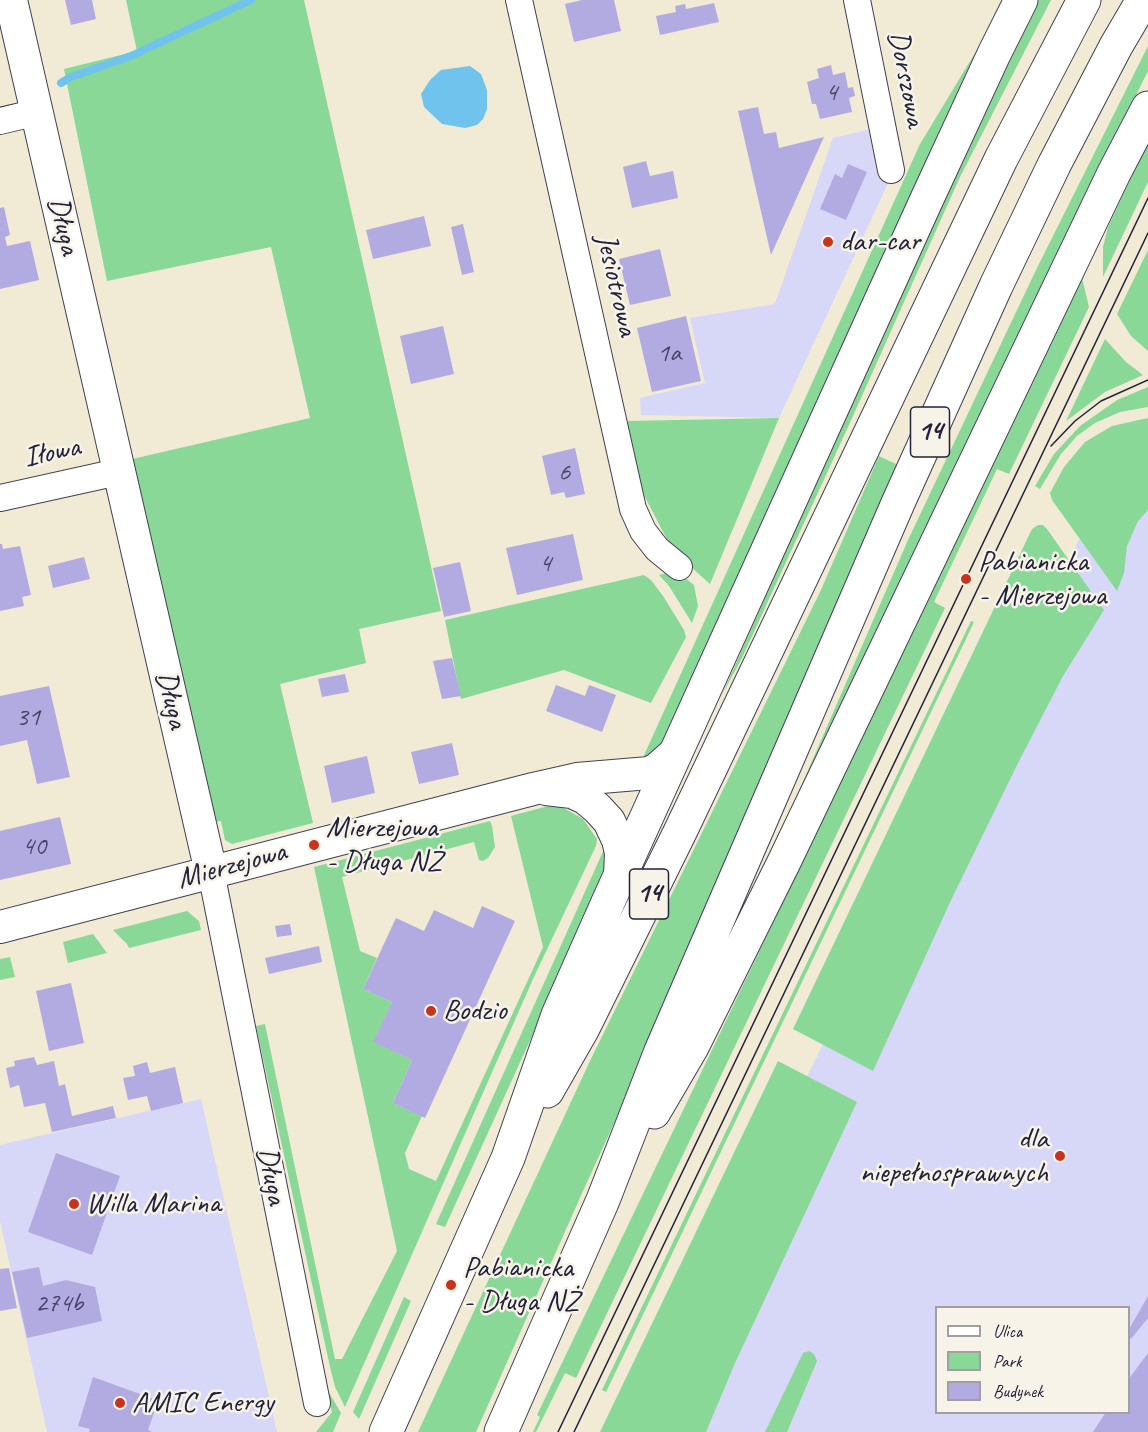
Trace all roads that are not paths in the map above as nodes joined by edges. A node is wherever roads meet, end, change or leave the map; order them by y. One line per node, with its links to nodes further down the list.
1 (11, 0): 8 (street, Długa)
2 (519, 0): 13 (street, Jesiotrowa)
3 (857, 0): 10 (street, Dorszowa)
4 (1021, 0): 14 (main road)
5 (1084, 0): 19 (main road, 14)
6 (1143, 0): 20 (main road, 14)
7 (1148, 108): 20 (main road)
8 (38, 112): 9 (street); 11 (street, Długa)
9 (0, 121)
10 (891, 170)
11 (118, 472): 12 (street, Iłowa); 16 (street, Długa)
12 (0, 498)
13 (679, 567)
14 (674, 754): 15 (street, Mierzejowa); 17 (main road)
15 (533, 789): 16 (street, Mierzejowa); 17 (street)
16 (211, 872): 18 (street, Mierzejowa); 21 (street, Długa)
17 (620, 875): 19 (main road)
18 (0, 927)
19 (508, 1158): 22 (main road, 14)
20 (603, 1200): 23 (main road, 14)
21 (317, 1403)
22 (386, 1432)
23 (501, 1432)

